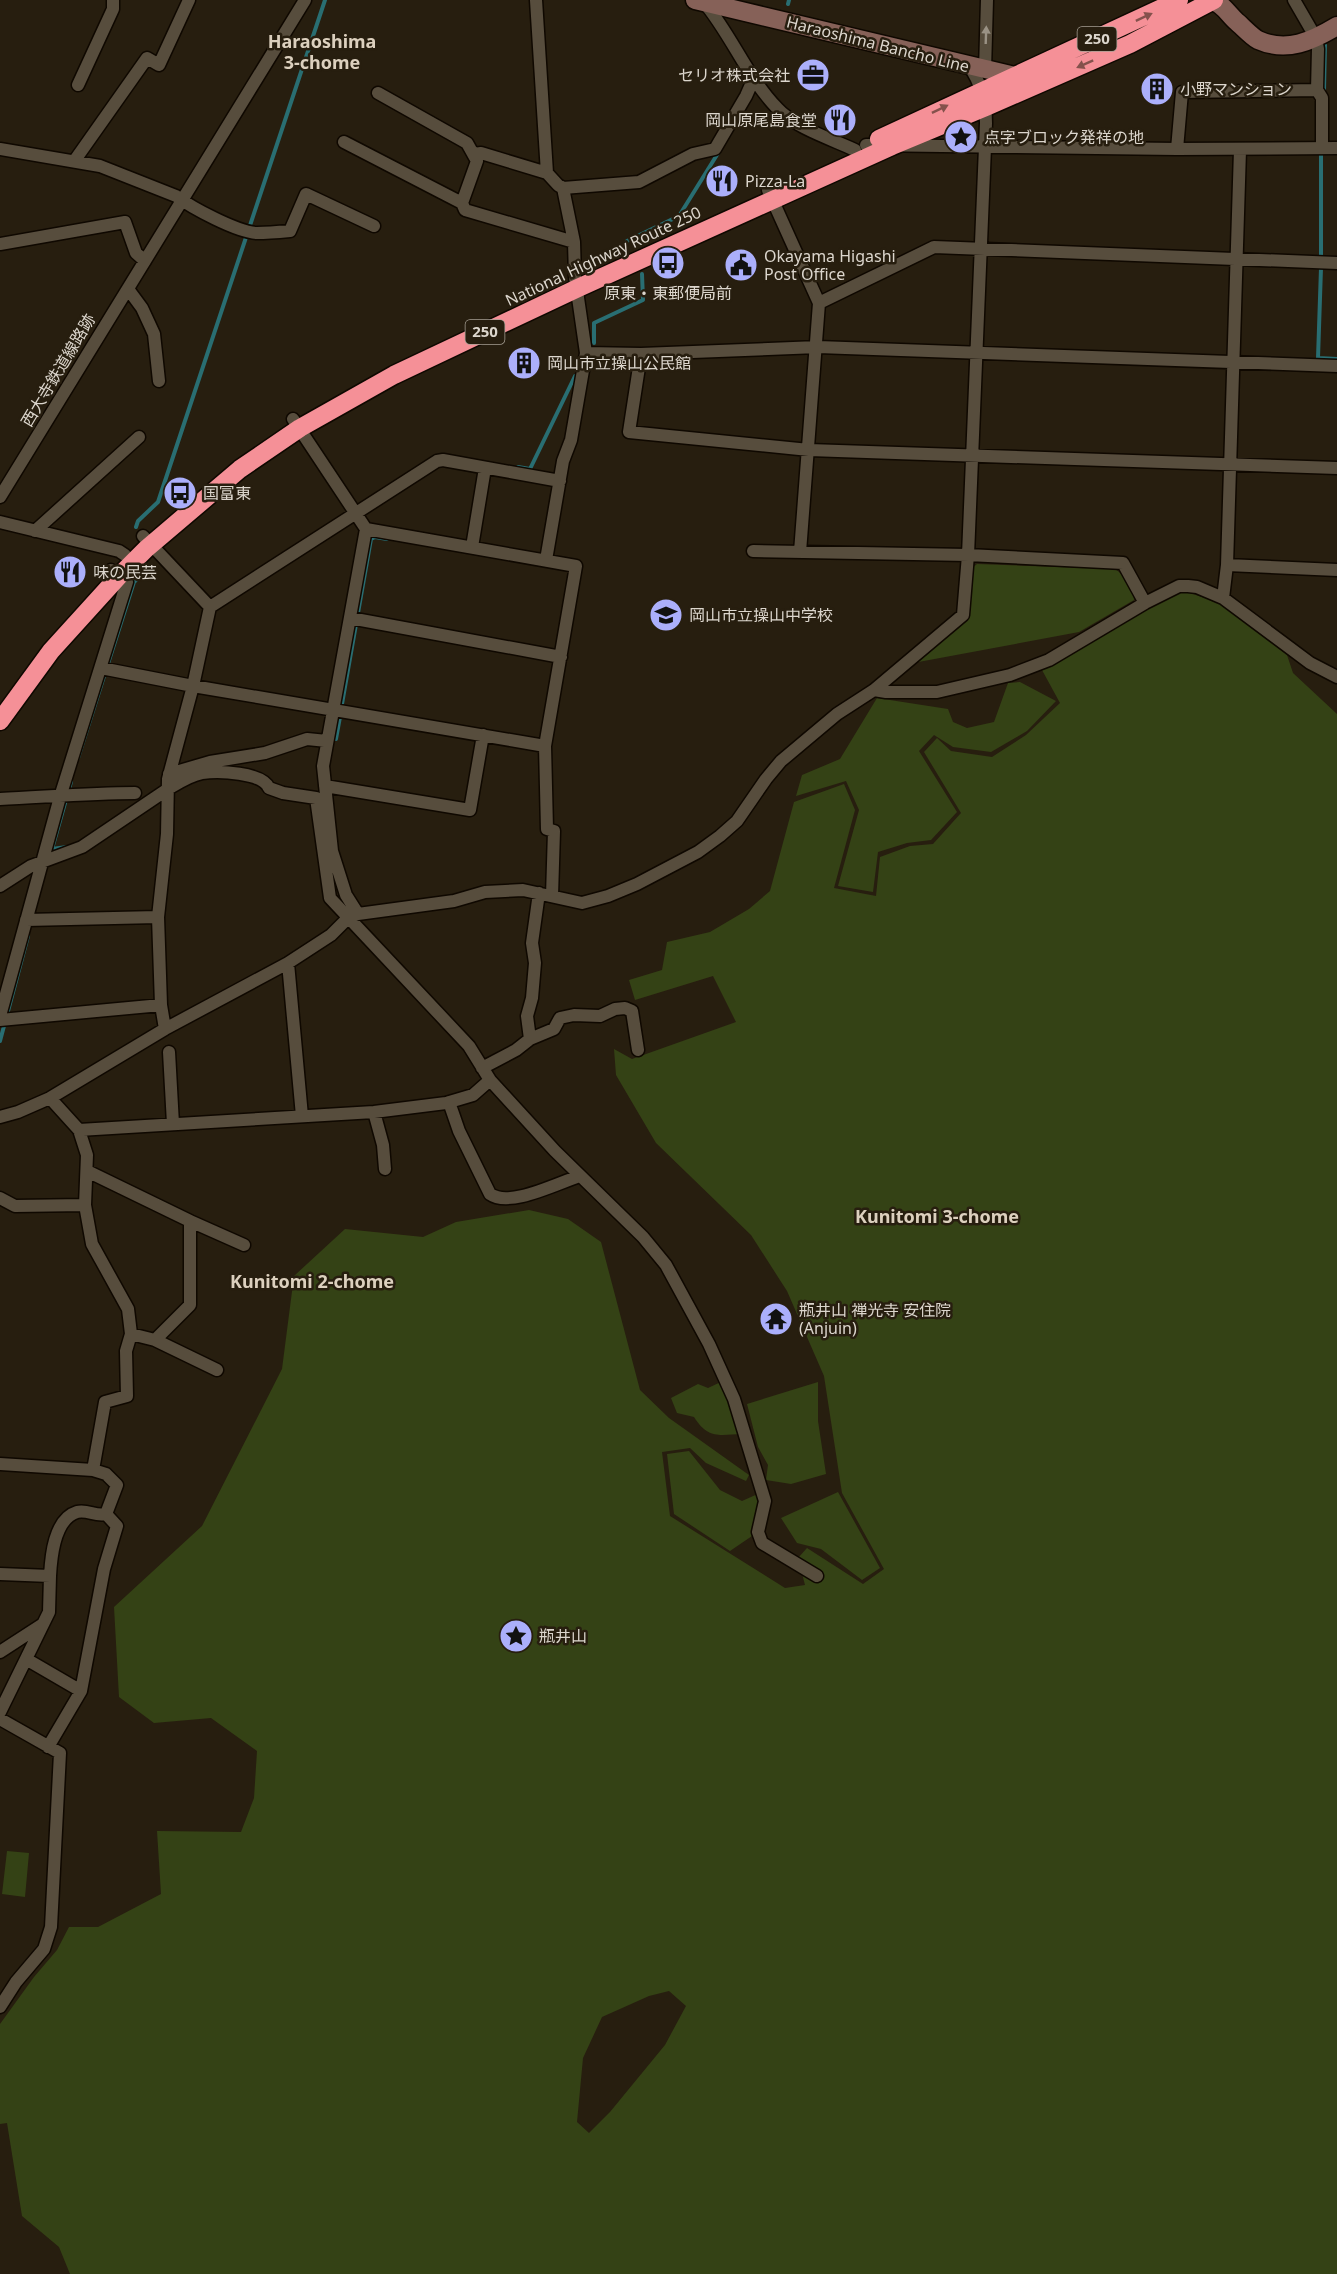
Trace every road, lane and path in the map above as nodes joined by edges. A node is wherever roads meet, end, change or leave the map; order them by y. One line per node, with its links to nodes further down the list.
1 (113, 0): 16 (street)
2 (189, 0): 30 (street)
3 (305, 0): 34 (street, 西大寺鉄道線路跡)
4 (536, 0): 31 (street)
5 (987, 0): 12 (street, one-way to 5)
6 (1179, 0): 14 (highway, National Highway Route 250 / 250, one-way to 6)
7 (1213, 0): 11 (main road); 13 (highway, National Highway Route 250 / 250, one-way to 13)
8 (1294, 0): 11 (street)
9 (700, 1): 12 (main road, Haraoshima Bancho Line); 15 (street)
10 (1337, 26): 11 (main road)
11 (1316, 38): 17 (street)
12 (977, 68): 14 (main road, Haraoshima Bancho Line); 19 (street)
13 (1062, 74): 14 (main road, Haraoshima Bancho Line); 19 (highway, National Highway Route 250 / 250)
14 (1015, 77): 19 (highway, National Highway Route 250 / 250)
15 (756, 81): 22 (street); 32 (street)
16 (78, 85)
17 (1317, 90): 24 (street); 27 (street)
18 (378, 93): 29 (street)
19 (984, 98): 21 (highway, National Highway Route 250 / 250); 22 (highway, National Highway Route 250 / 250, one-way to 19); 23 (street)
20 (344, 142): 35 (street)
21 (892, 146): 22 (street); 23 (street); 33 (highway, National Highway Route 250 / 250)
22 (860, 148): 33 (highway, National Highway Route 250 / 250)
23 (984, 148): 27 (street); 39 (street)
24 (1322, 148): 25 (street); 28 (street)
25 (1337, 148)
26 (0, 149): 30 (street)
27 (1177, 149): 28 (street)
28 (1240, 150): 40 (street)
29 (474, 154): 31 (street); 35 (street)
30 (75, 160): 34 (street)
31 (547, 173): 32 (street)
32 (563, 188): 37 (street)
33 (771, 195): 43 (highway, National Highway Route 250 / 250); 45 (street)
34 (182, 201): 36 (street); 41 (street, 西大寺鉄道線路跡)
35 (462, 203): 37 (street)
36 (374, 226)
37 (574, 242): 43 (street)
38 (0, 244): 41 (street)
39 (980, 249): 40 (street); 45 (street); 48 (street)
40 (1236, 258): 42 (street); 50 (street)
41 (145, 261): 44 (street, 西大寺鉄道線路跡)
42 (1337, 263)
43 (576, 282): 47 (street); 53 (highway, National Highway Route 250 / 250)
44 (128, 289): 52 (street); 61 (street, 西大寺鉄道線路跡)
45 (819, 303): 46 (street)
46 (818, 347): 48 (street); 49 (street); 55 (street)
47 (586, 352): 49 (street); 60 (street)
48 (977, 353): 50 (street); 56 (street)
49 (641, 354): 55 (street)
50 (1233, 362): 51 (street); 57 (street)
51 (1337, 366)
52 (159, 381)
53 (296, 424): 62 (street); 66 (highway, National Highway Route 250 / 250)
54 (139, 437): 65 (street)
55 (809, 450): 56 (street); 69 (street)
56 (972, 456): 57 (street); 71 (street)
57 (1229, 465): 59 (street); 73 (street)
58 (485, 468): 60 (street); 62 (street); 67 (street)
59 (1337, 468)
60 (560, 481): 72 (street)
61 (0, 497)
62 (356, 514): 64 (street); 78 (street)
63 (0, 522): 65 (street)
64 (366, 529): 67 (street); 79 (street)
65 (35, 531): 70 (street)
66 (148, 540): 70 (highway, National Highway Route 250 / 250); 75 (highway, National Highway Route 250 / 250); 78 (street)
67 (472, 548): 72 (street)
68 (753, 551): 69 (street)
69 (800, 552): 71 (street)
70 (125, 555): 75 (highway, National Highway Route 250 / 250)
71 (968, 555): 77 (street); 84 (street)
72 (546, 560): 80 (street)
73 (1227, 565): 74 (street); 76 (street)
74 (1337, 570)
75 (115, 573): 81 (street); 85 (highway, National Highway Route 250 / 250); 87 (highway, National Highway Route 250 / 250)
76 (1223, 598): 77 (street); 82 (street)
77 (1145, 603): 84 (street)
78 (210, 607): 83 (street)
79 (355, 619): 80 (street); 86 (street)
80 (561, 657): 90 (street)
81 (105, 669): 83 (street); 94 (street)
82 (1337, 677)
83 (192, 686): 86 (street); 91 (street)
84 (874, 690): 99 (street)
85 (0, 704)
86 (333, 709): 88 (street); 89 (street)
87 (0, 721)
88 (483, 735): 90 (street); 92 (street)
89 (327, 741): 91 (street); 92 (street)
90 (544, 746): 99 (street)
91 (168, 782): 96 (street); 100 (street); 101 (street)
92 (325, 786): 100 (street)
93 (135, 794): 94 (street)
94 (64, 796): 95 (street); 96 (street)
95 (0, 799)
96 (46, 861): 97 (street); 102 (street)
97 (0, 886)
98 (539, 893): 99 (street); 100 (street); 107 (street)
99 (552, 896)
100 (353, 916): 103 (street); 110 (street)
101 (158, 917): 102 (street); 104 (street)
102 (30, 920): 105 (street)
103 (288, 963): 106 (street); 115 (street)
104 (161, 1005): 105 (street); 106 (street)
105 (3, 1019)
106 (165, 1029): 112 (street)
107 (530, 1039): 108 (street); 110 (street)
108 (638, 1050)
109 (169, 1052): 117 (street)
110 (482, 1068): 111 (street)
111 (490, 1080): 113 (street); 121 (street)
112 (50, 1098): 116 (street); 118 (street)
113 (449, 1102): 114 (street); 121 (street)
114 (375, 1112): 115 (street); 119 (street)
115 (302, 1116): 117 (street)
116 (0, 1117)
117 (173, 1124): 118 (street)
118 (79, 1130): 120 (street)
119 (385, 1169)
120 (87, 1171): 123 (street); 124 (street)
121 (580, 1176): 134 (street)
122 (0, 1198): 123 (street)
123 (85, 1206): 126 (street)
124 (190, 1221): 125 (street); 127 (street)
125 (244, 1245)
126 (131, 1334): 127 (street); 130 (street)
127 (154, 1340): 128 (street)
128 (217, 1370)
129 (0, 1464): 130 (street)
130 (93, 1470): 131 (street)
131 (106, 1514): 133 (street); 138 (street)
132 (0, 1574): 133 (street)
133 (50, 1576): 135 (street)
134 (817, 1576)
135 (43, 1624): 136 (street); 137 (street)
136 (0, 1652)
137 (26, 1659): 138 (street); 139 (street)
138 (81, 1691): 141 (street)
139 (0, 1712)
140 (0, 1719): 141 (street)
141 (48, 1747): 142 (street)
142 (0, 2007)

